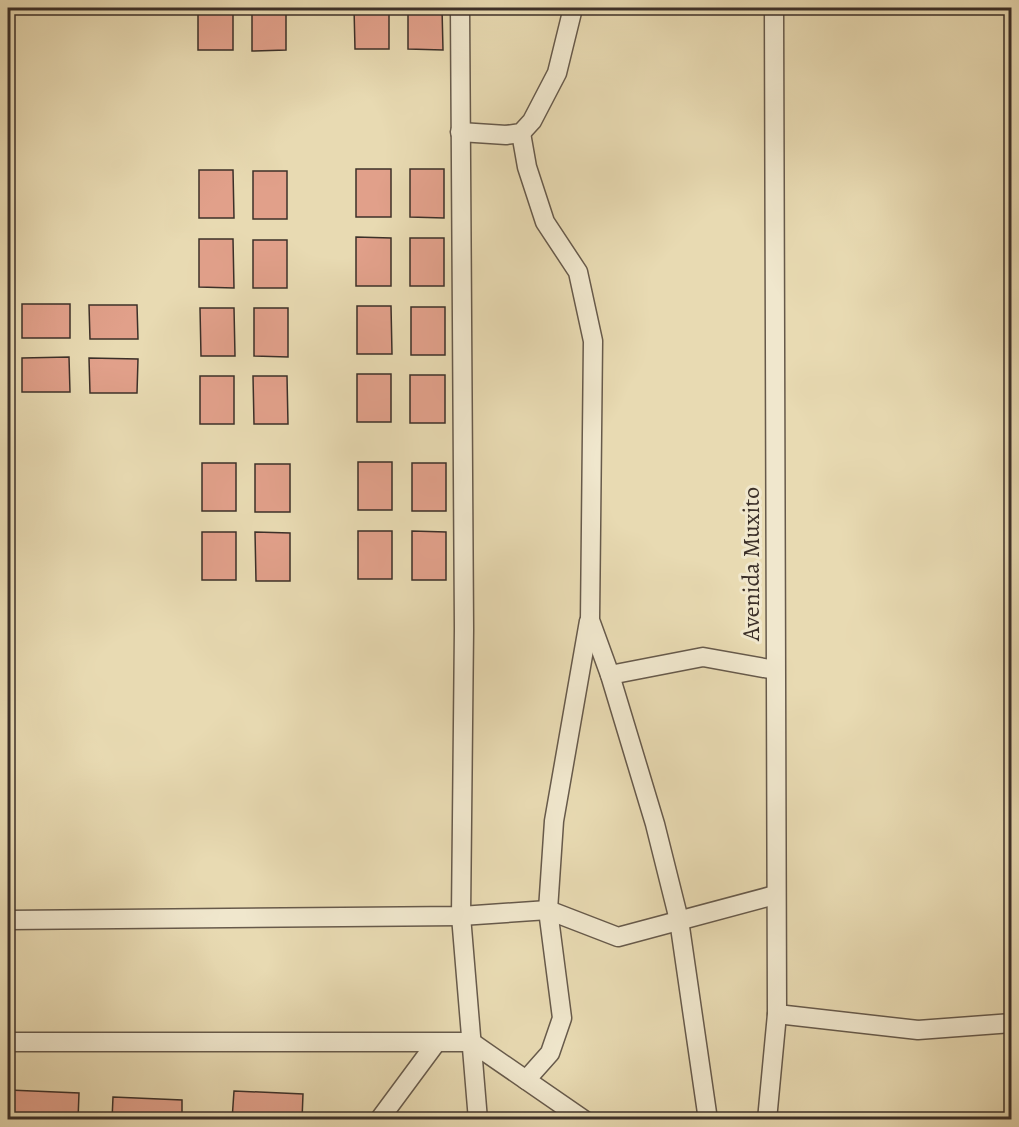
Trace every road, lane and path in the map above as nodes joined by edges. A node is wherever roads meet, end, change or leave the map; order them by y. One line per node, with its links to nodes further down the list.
1 (460, 8): 4 (street)
2 (573, 8): 5 (street)
3 (774, 8): 7 (street, Avenida Muxito)
4 (460, 132): 5 (street); 11 (street)
5 (521, 133): 6 (street)
6 (590, 620): 8 (street); 10 (street)
7 (775, 669): 8 (street); 9 (street, Avenida Muxito)
8 (610, 675): 13 (street)
9 (775, 895): 13 (street); 14 (street, Avenida Muxito)
10 (548, 910): 11 (street); 13 (street); 19 (street)
11 (461, 916): 12 (street); 17 (street)
12 (8, 920)
13 (679, 920): 23 (street)
14 (777, 1014): 15 (street); 24 (street, Avenida Muxito)
15 (1011, 1023)
16 (8, 1042): 18 (street)
17 (471, 1042): 18 (street); 19 (street); 21 (street)
18 (436, 1043): 20 (street)
19 (526, 1080): 22 (street)
20 (379, 1119)
21 (478, 1119)
22 (584, 1119)
23 (708, 1119)
24 (767, 1119)

